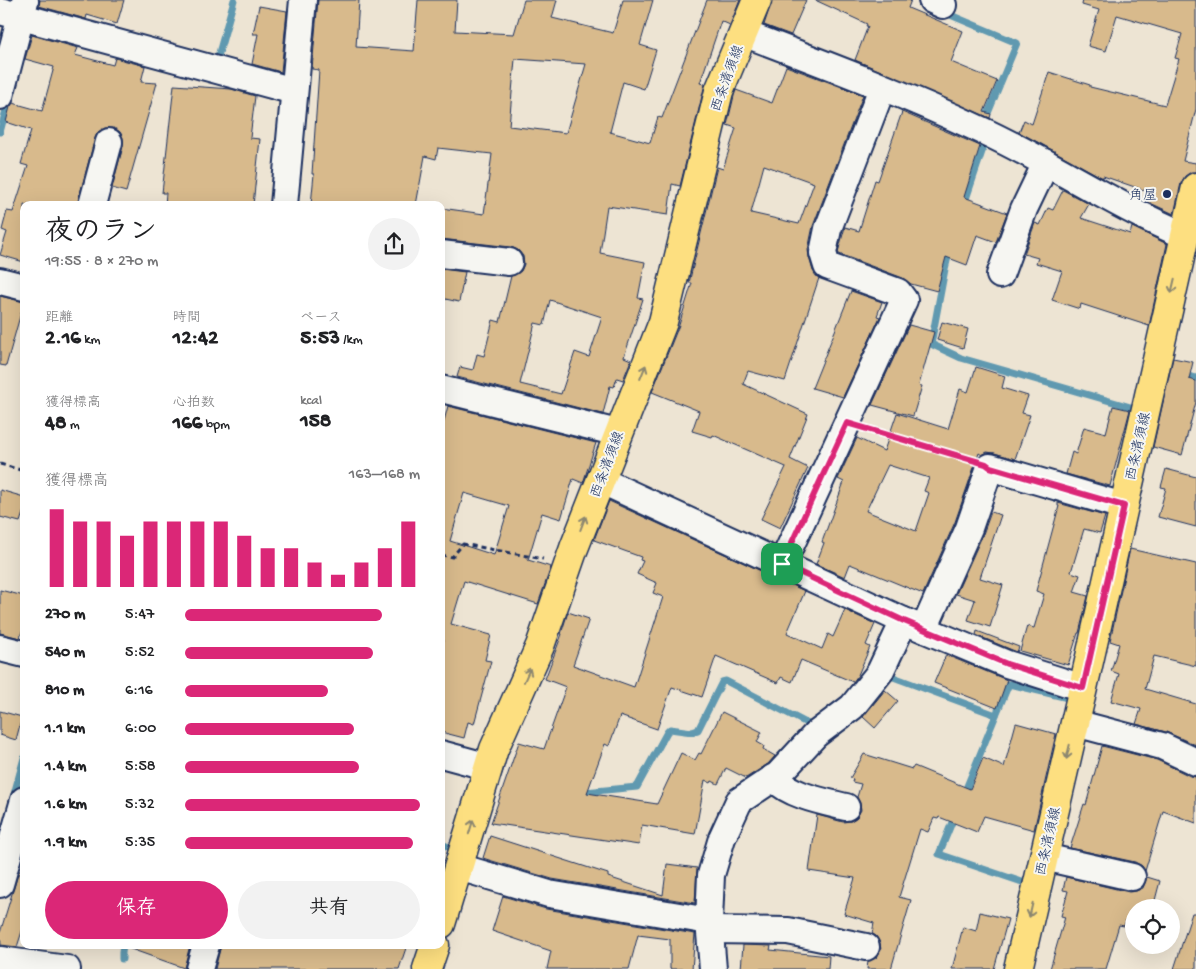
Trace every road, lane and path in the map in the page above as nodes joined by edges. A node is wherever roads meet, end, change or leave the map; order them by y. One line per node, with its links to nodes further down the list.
1 (303, 0): 6 (street)
2 (758, 0): 4 (main road, 西条清須線)
3 (16, 9): 6 (street); 7 (street)
4 (743, 33): 5 (street); 21 (main road, 西条清須線, one-way to 4)
5 (882, 88): 9 (street); 20 (street)
6 (294, 91): 12 (street)
7 (0, 96)
8 (109, 142): 11 (street)
9 (1046, 163): 13 (street); 16 (street)
10 (1196, 187): 13 (main road, 西条清須線)
11 (93, 201)
12 (284, 201)
13 (1187, 250): 26 (main road, 西条清須線, one-way to 26)
14 (445, 254): 15 (street)
15 (509, 262)
16 (1000, 275)
17 (0, 281): 18 (street)
18 (20, 286)
19 (445, 390): 21 (street)
20 (847, 423): 23 (path); 29 (street)
21 (618, 433): 25 (main road, 西条清須線)
22 (0, 464): 24 (path)
23 (990, 467): 26 (street); 30 (street)
24 (20, 470)
25 (600, 480): 28 (main road, 西条清須線, one-way to 25); 29 (street)
26 (1124, 506): 33 (main road, 西条清須線)
27 (445, 556): 28 (path)
28 (568, 564): 37 (main road, 西条清須線, one-way to 28)
29 (782, 564): 30 (street)
30 (914, 625): 33 (street); 38 (street)
31 (0, 648): 32 (street)
32 (20, 653)
33 (1083, 688): 34 (main road, 西条清須線)
34 (1075, 723): 36 (street); 41 (main road, 西条清須線, one-way to 41)
35 (445, 755): 37 (street)
36 (1196, 762)
37 (489, 767): 42 (main road, 西条清須線, one-way to 37)
38 (773, 778): 39 (street); 46 (street)
39 (846, 807)
40 (20, 814): 44 (street)
41 (1044, 857): 43 (street); 55 (main road, 西条清須線, one-way to 55)
42 (459, 867): 45 (main road, 西条清須線); 46 (street)
43 (1132, 877)
44 (0, 884)
45 (445, 911)
46 (709, 926): 47 (street); 54 (street)
47 (866, 947)
48 (205, 949): 52 (street)
49 (434, 949): 53 (main road)
50 (0, 960): 51 (street)
51 (66, 969)
52 (199, 969)
53 (427, 969)
54 (713, 969)
55 (1018, 969)

